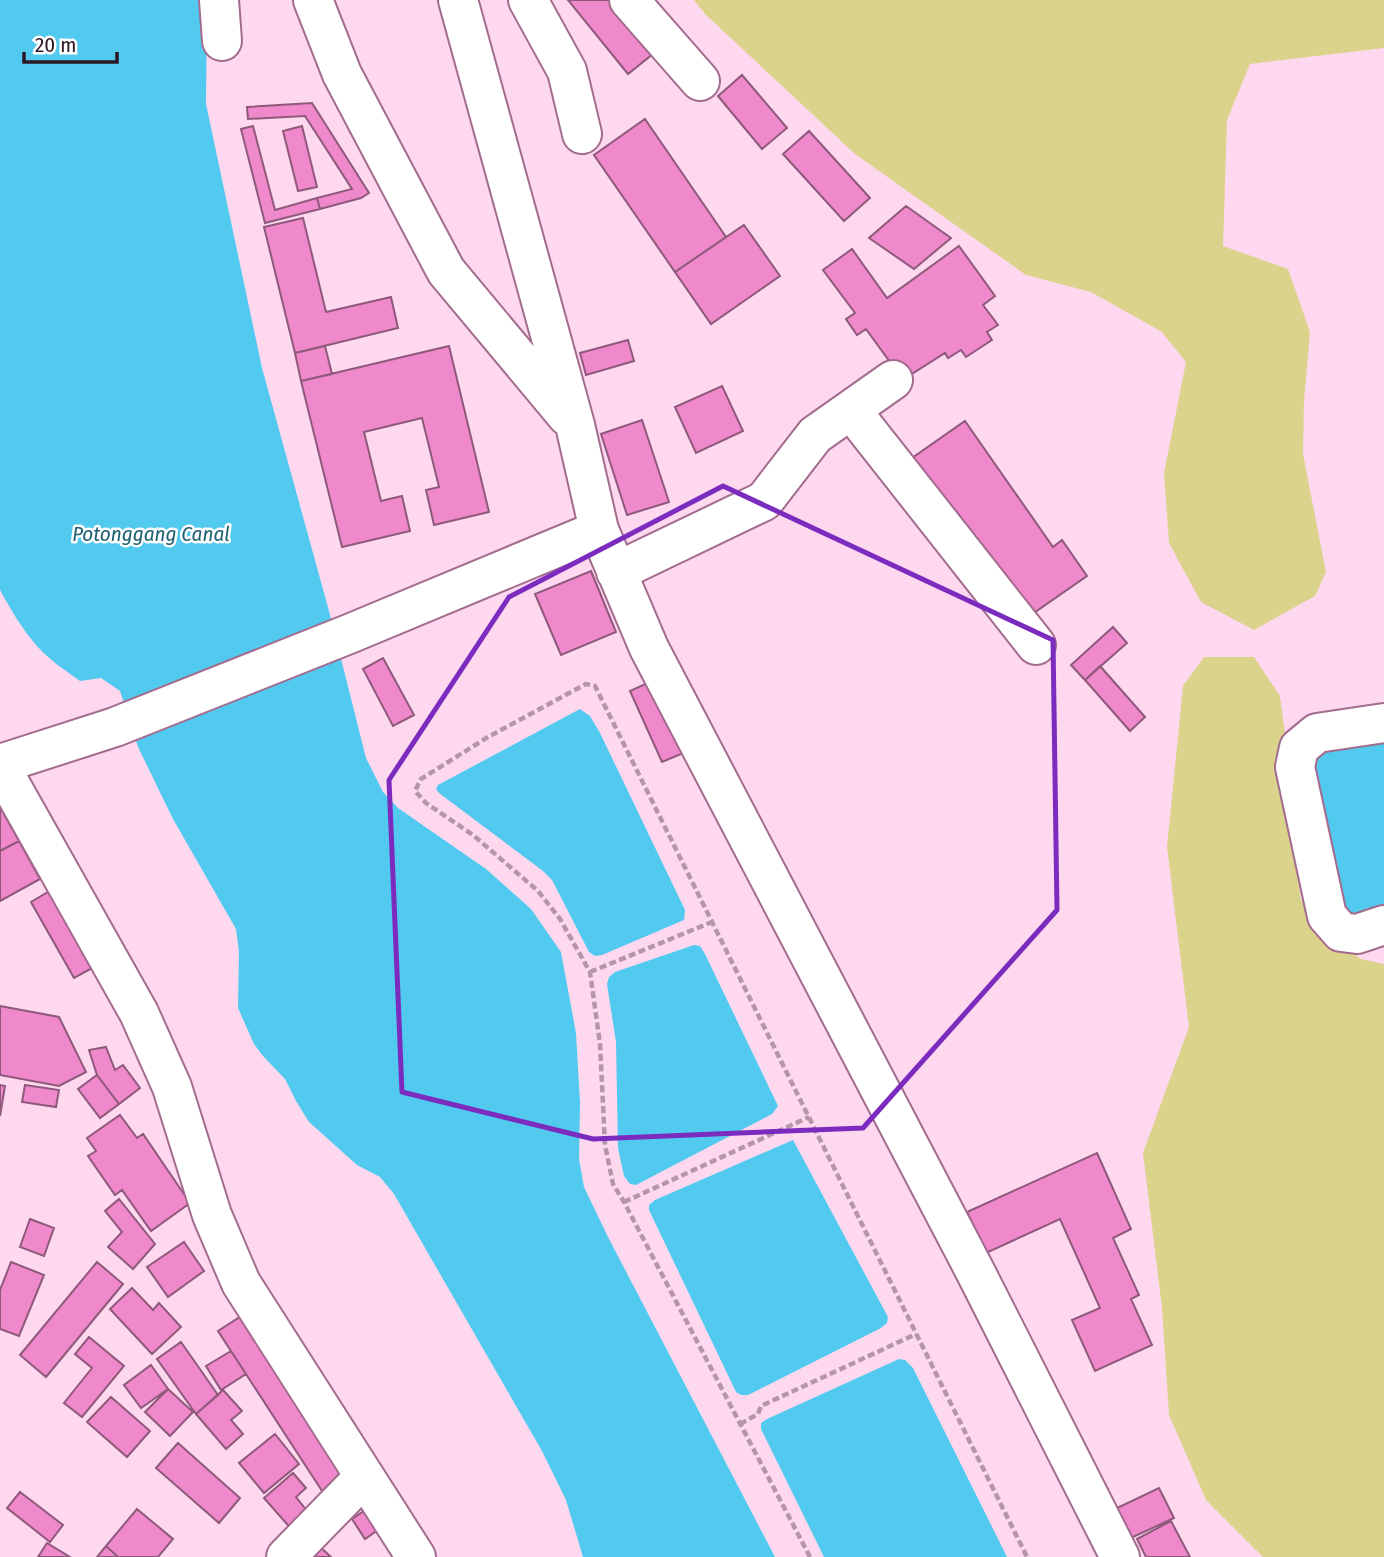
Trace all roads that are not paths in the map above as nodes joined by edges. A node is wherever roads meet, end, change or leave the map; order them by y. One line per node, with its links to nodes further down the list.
1 (219, 0): 6 (street)
2 (313, 0): 11 (street)
3 (458, 0): 11 (street)
4 (528, 0): 8 (street)
5 (629, 0): 7 (street)
6 (222, 41)
7 (700, 81)
8 (582, 134)
9 (893, 380): 10 (street)
10 (851, 410): 13 (street); 14 (street)
11 (575, 425): 12 (street)
12 (599, 530): 13 (street); 16 (street)
13 (616, 572): 21 (street)
14 (1036, 645)
15 (1384, 723): 17 (street)
16 (0, 765): 18 (street)
17 (1384, 925)
18 (365, 1476): 19 (street); 20 (street)
19 (285, 1557)
20 (416, 1557)
21 (1120, 1557)

